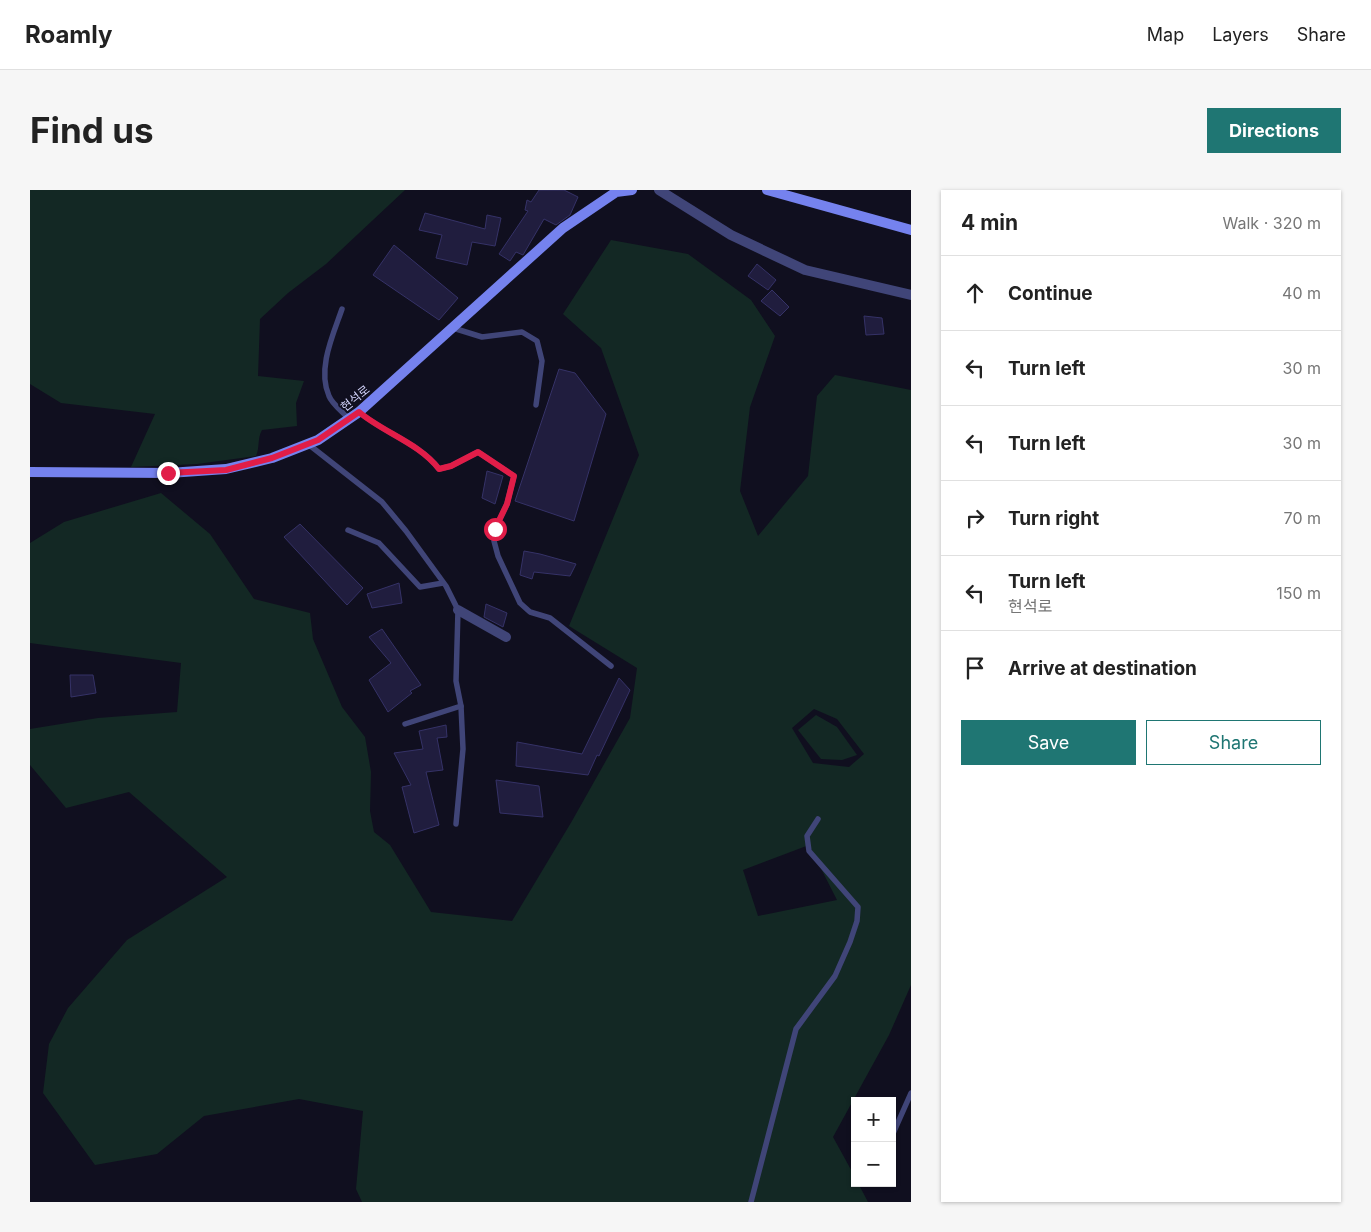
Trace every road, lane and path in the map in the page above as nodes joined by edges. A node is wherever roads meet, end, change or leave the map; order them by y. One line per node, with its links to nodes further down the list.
1 (632, 190): 4 (street, 현석로)
2 (658, 190): 6 (street)
3 (767, 190): 5 (street)
4 (614, 191): 8 (street, 현석로)
5 (911, 230)
6 (911, 295)
7 (342, 309): 11 (lane)
8 (453, 328): 9 (lane); 10 (street, 현석로)
9 (536, 405)
10 (359, 412): 11 (street, 현석로); 18 (lane)
11 (349, 419): 12 (street, 현석로)
12 (308, 444): 13 (street, 현석로); 15 (lane)
13 (30, 472)
14 (348, 530): 15 (lane)
15 (443, 583): 16 (lane)
16 (458, 610): 17 (street); 19 (lane)
17 (506, 637)
18 (611, 666)
19 (461, 706): 20 (lane); 22 (lane)
20 (405, 724)
21 (818, 818): 25 (lane)
22 (456, 824)
23 (911, 1093): 24 (lane)
24 (896, 1127)
25 (751, 1202)

